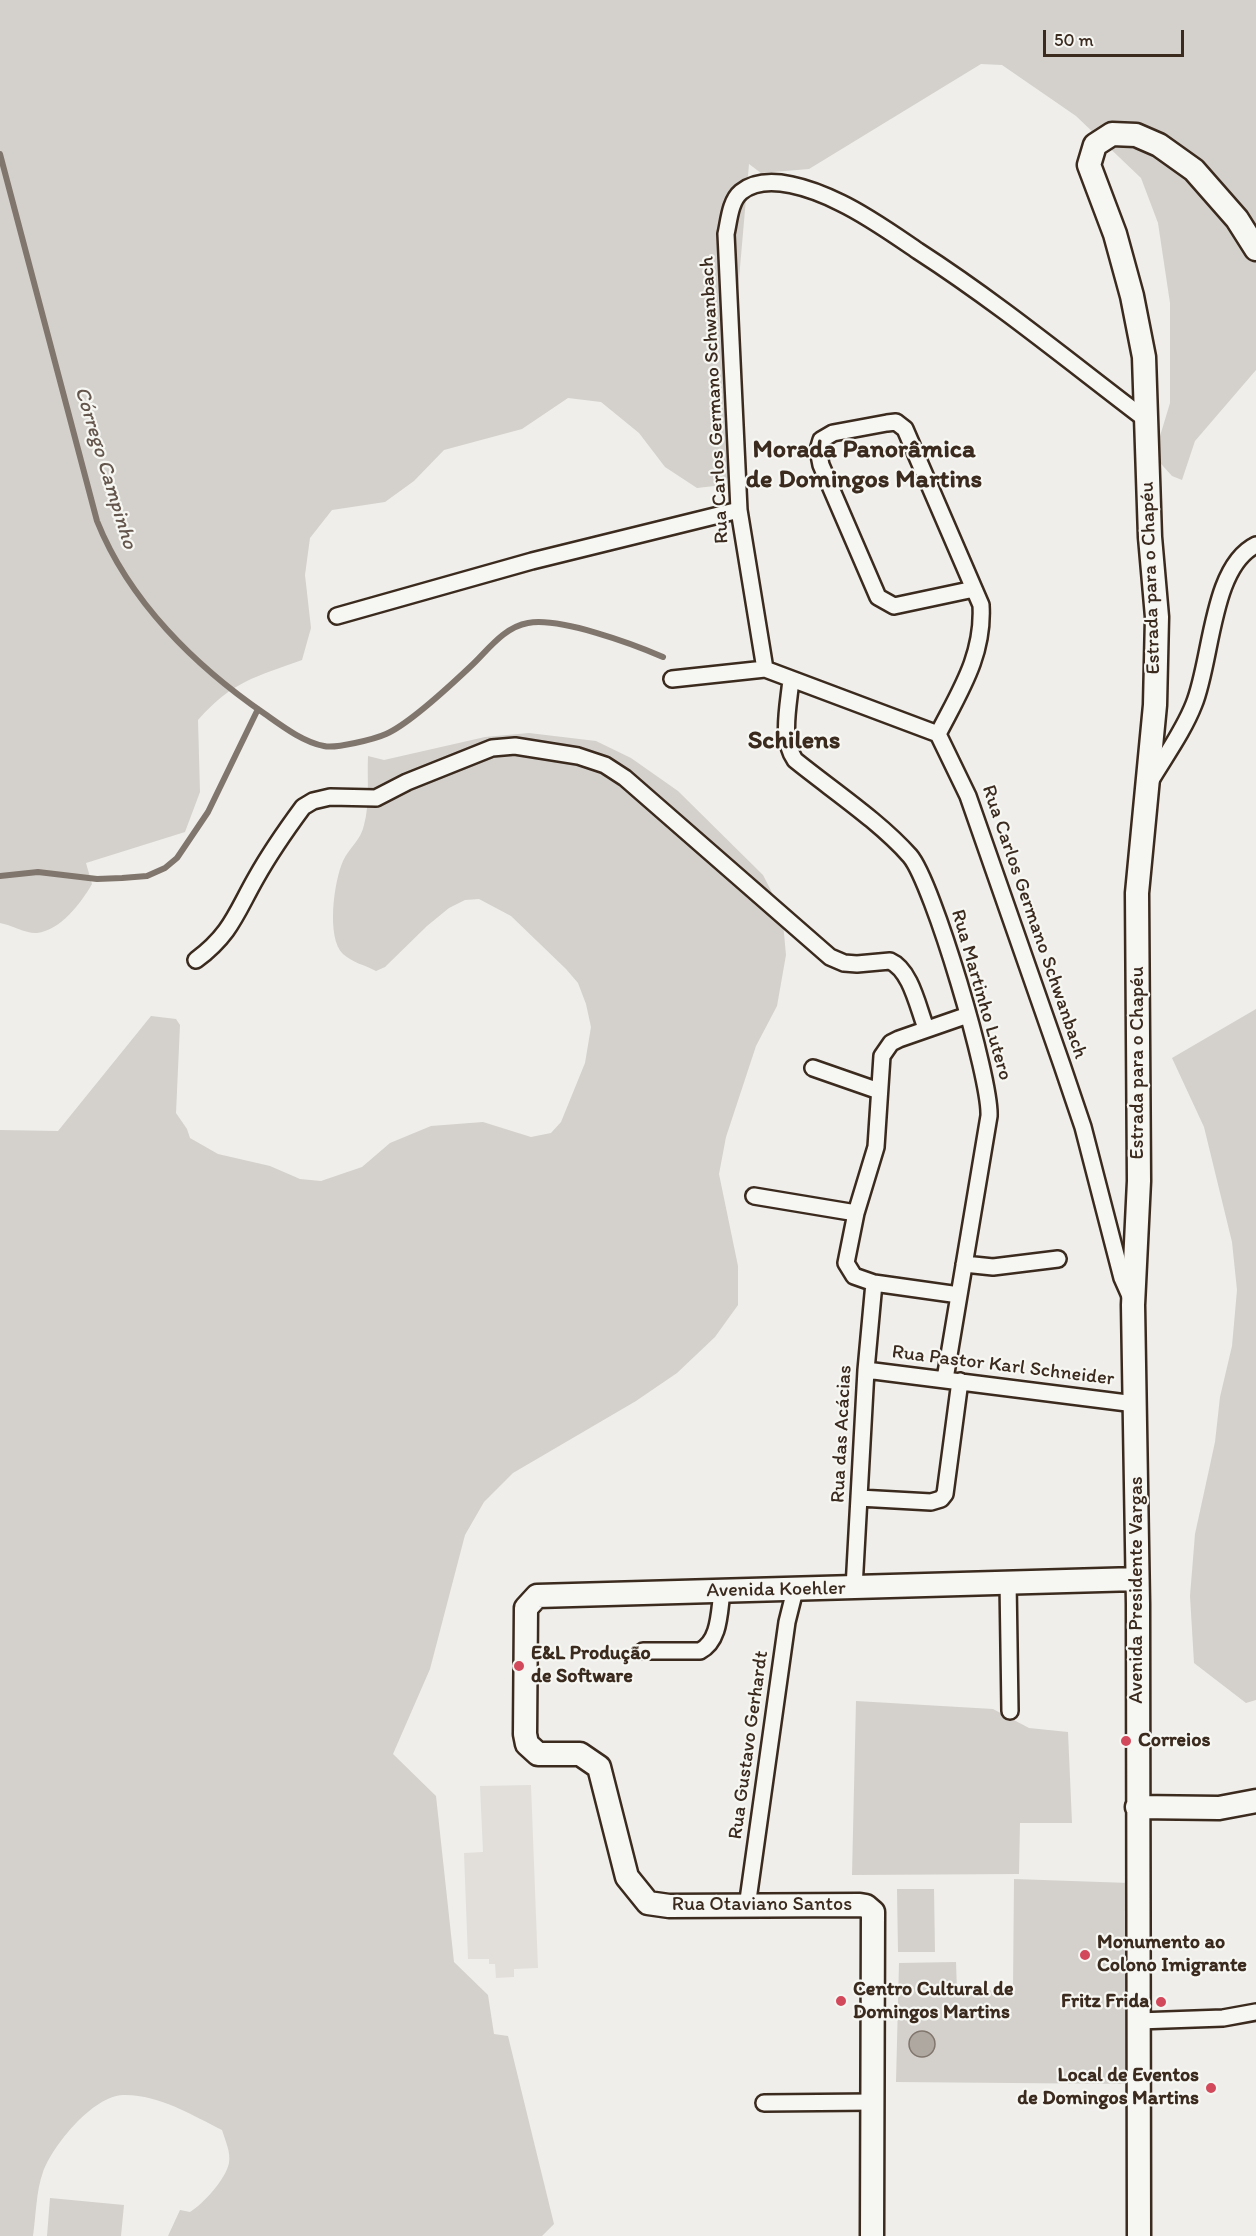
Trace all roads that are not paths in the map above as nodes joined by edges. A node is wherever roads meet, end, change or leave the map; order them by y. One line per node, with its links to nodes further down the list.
1 (1256, 249): 2 (street, Estrada para o Chapéu)
2 (1145, 418): 3 (street, Rua Carlos Germano Schwanbach); 11 (street, Estrada para o Chapéu)
3 (739, 510): 6 (street); 7 (street, Rua Carlos Germano Schwanbach)
4 (1256, 545): 11 (street)
5 (974, 589): 5 (street); 10 (street)
6 (337, 616)
7 (765, 669): 8 (street); 9 (street)
8 (672, 679)
9 (791, 679): 10 (street); 13 (street, Rua Martinho Lutero)
10 (938, 734): 23 (street, Rua Carlos Germano Schwanbach)
11 (1149, 782): 23 (street, Estrada para o Chapéu)
12 (196, 960): 14 (street)
13 (968, 1015): 14 (street); 20 (street, Rua Martinho Lutero)
14 (926, 1028): 16 (street)
15 (813, 1068): 16 (street)
16 (879, 1091): 18 (street)
17 (754, 1196): 18 (street)
18 (856, 1213): 21 (street)
19 (1058, 1259): 20 (street)
20 (964, 1264): 22 (street, Rua Martinho Lutero)
21 (874, 1283): 22 (street); 24 (street, Rua das Acácias)
22 (959, 1295): 25 (street, Rua Martinho Lutero)
23 (1133, 1305): 26 (street, Avenida Presidente Vargas)
24 (866, 1370): 25 (street, Rua Pastor Karl Schneider); 27 (street, Rua das Acácias)
25 (952, 1380): 26 (street, Rua Pastor Karl Schneider); 27 (street, Rua Martinho Lutero)
26 (1135, 1404): 28 (street, Avenida Presidente Vargas)
27 (859, 1498): 30 (street, Rua das Acácias)
28 (1137, 1579): 29 (street, Avenida Koehler); 37 (street, Avenida Presidente Vargas)
29 (1008, 1581): 30 (street, Avenida Koehler); 34 (street)
30 (854, 1588): 31 (street, Avenida Koehler)
31 (795, 1590): 32 (street, Avenida Koehler); 38 (street, Rua Gustavo Gerhardt)
32 (722, 1592): 33 (street); 35 (street, Avenida Koehler)
33 (643, 1651)
34 (1010, 1711)
35 (525, 1714): 38 (street, Rua Otaviano Santos)
36 (1256, 1801): 37 (street)
37 (1137, 1807): 40 (street, Avenida Presidente Vargas)
38 (747, 1907): 41 (street, Rua Otaviano Santos)
39 (1256, 2012): 40 (street)
40 (1138, 2021): 44 (street, Avenida Presidente Vargas)
41 (874, 2102): 42 (street); 43 (street)
42 (764, 2103)
43 (872, 2236)
44 (1139, 2236)

